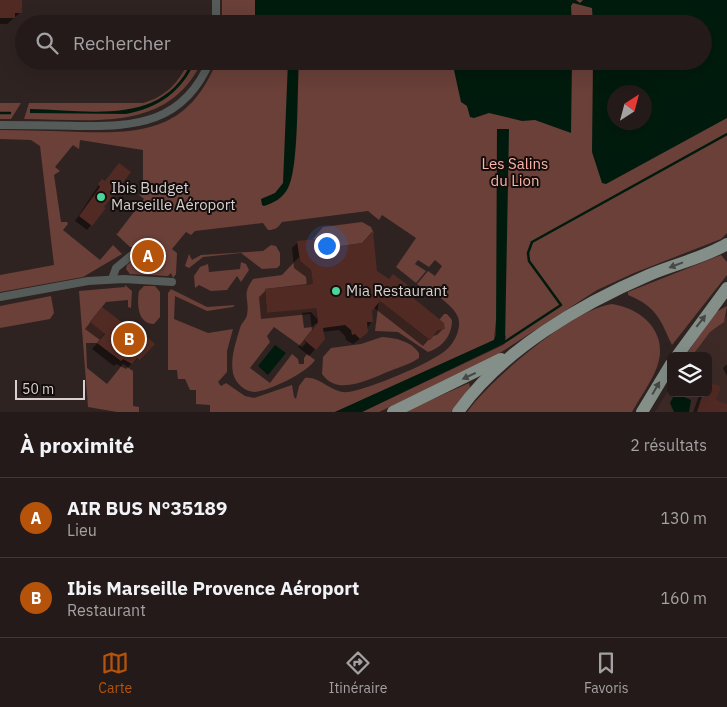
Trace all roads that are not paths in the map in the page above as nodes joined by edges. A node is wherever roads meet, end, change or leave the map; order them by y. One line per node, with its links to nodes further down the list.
1 (216, 0): 2 (street)
2 (216, 15)
3 (205, 70): 4 (street)
4 (0, 125)
5 (727, 244): 11 (main road, one-way to 11)
6 (144, 245): 7 (street)
7 (112, 279): 8 (street); 10 (street)
8 (172, 282)
9 (727, 288): 12 (main road, one-way to 9)
10 (0, 297)
11 (527, 344): 14 (main road, one-way to 14); 15 (main road)
12 (679, 352)
13 (667, 371): 16 (main road, one-way to 13)
14 (393, 412)
15 (458, 412)
16 (642, 412)

